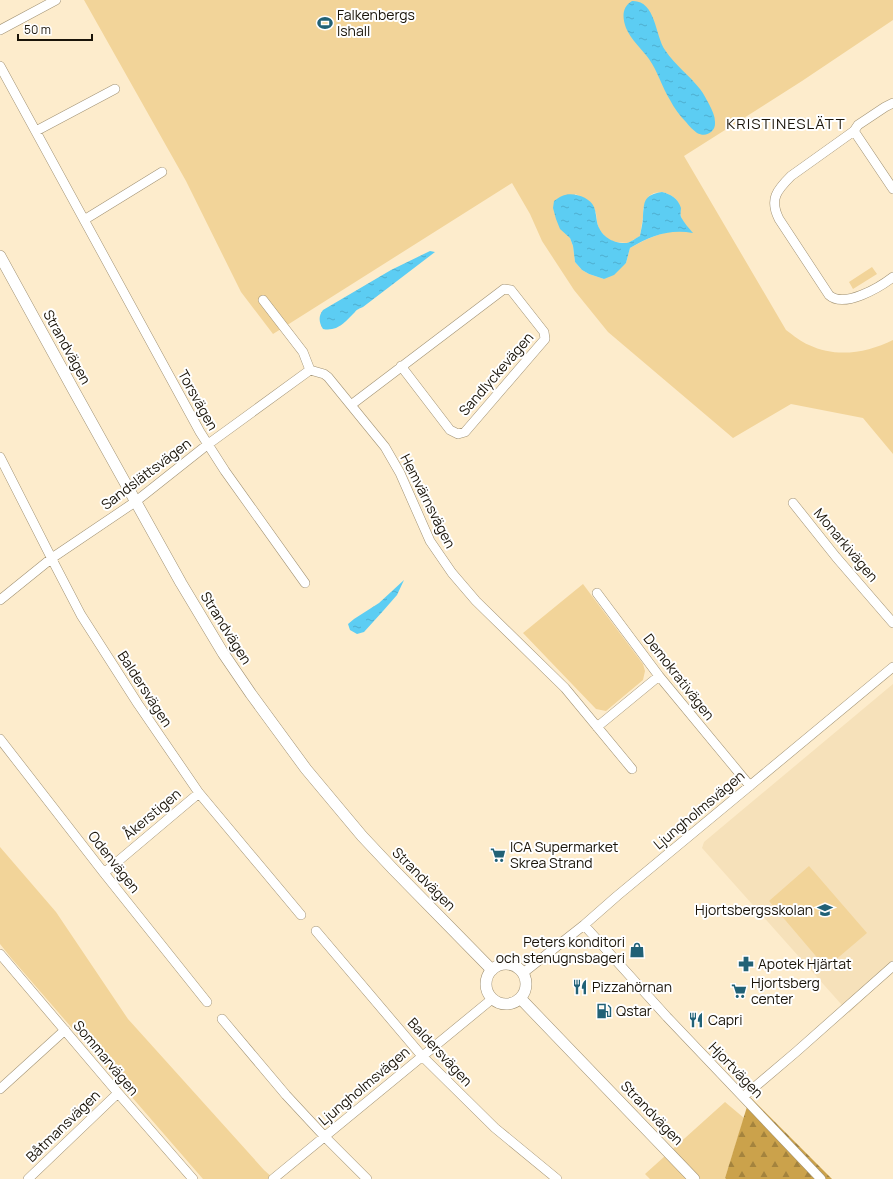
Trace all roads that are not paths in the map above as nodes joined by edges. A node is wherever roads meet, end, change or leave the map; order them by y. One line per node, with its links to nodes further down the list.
1 (56, 0): 2 (street)
2 (0, 30)
3 (0, 66): 6 (street, Torsvägen)
4 (115, 89): 6 (street)
5 (893, 104): 7 (street)
6 (36, 131): 10 (street, Torsvägen)
7 (854, 131): 9 (street); 12 (street)
8 (162, 172): 10 (street)
9 (893, 189)
10 (84, 220): 17 (street, Torsvägen)
11 (0, 256): 19 (street, Strandvägen)
12 (893, 277)
13 (263, 300): 15 (street)
14 (401, 366): 14 (street, Sandlyckevägen); 16 (street, Sandlyckevägen)
15 (310, 370): 16 (street, Hemvärnsvägen); 17 (street, Sandslättsvägen)
16 (351, 404): 28 (street, Hemvärnsvägen)
17 (207, 445): 19 (street, Sandslättsvägen); 22 (street, Torsvägen)
18 (0, 457): 21 (street, Baldersvägen)
19 (135, 502): 21 (street, Sandslättsvägen); 39 (street, Strandvägen)
20 (793, 503): 25 (street, Monarkivägen)
21 (52, 558): 24 (street, Sandslättsvägen); 32 (street, Baldersvägen)
22 (305, 582)
23 (597, 593): 27 (street, Demokrativägen)
24 (0, 600)
25 (893, 624)
26 (893, 667): 31 (street, Ljungholmsvägen)
27 (659, 676): 28 (street); 31 (street, Demokrativägen)
28 (597, 727): 30 (street, Hemvärnsvägen)
29 (0, 739): 33 (street, Odenvägen)
30 (632, 769)
31 (750, 786): 35 (street, Ljungholmsvägen)
32 (199, 793): 33 (street, Åkerstigen); 34 (street, Baldersvägen)
33 (104, 873): 43 (street, Odenvägen)
34 (301, 915)
35 (584, 925): 40 (street, Ljungholmsvägen); 49 (street, Hjortvägen)
36 (316, 931): 46 (street, Baldersvägen)
37 (2, 959): 45 (street, Sommarvägen)
38 (893, 966): 49 (street)
39 (492, 970): 40 (street); 42 (street)
40 (523, 973): 41 (street)
41 (521, 998): 42 (street); 56 (street, Strandvägen)
42 (492, 999): 46 (street, Ljungholmsvägen)
43 (207, 1002)
44 (222, 1019): 50 (street)
45 (65, 1030): 47 (street); 48 (street, Sommarvägen)
46 (422, 1056): 50 (street, Ljungholmsvägen); 55 (street, Baldersvägen)
47 (0, 1089)
48 (118, 1092): 51 (street, Båtmansvägen); 52 (street, Sommarvägen)
49 (742, 1097): 57 (street, Hjortvägen)
50 (324, 1137): 53 (street, Ljungholmsvägen); 54 (street)
51 (28, 1179)
52 (193, 1179)
53 (273, 1179)
54 (367, 1179)
55 (557, 1179)
56 (694, 1179)
57 (821, 1179)

